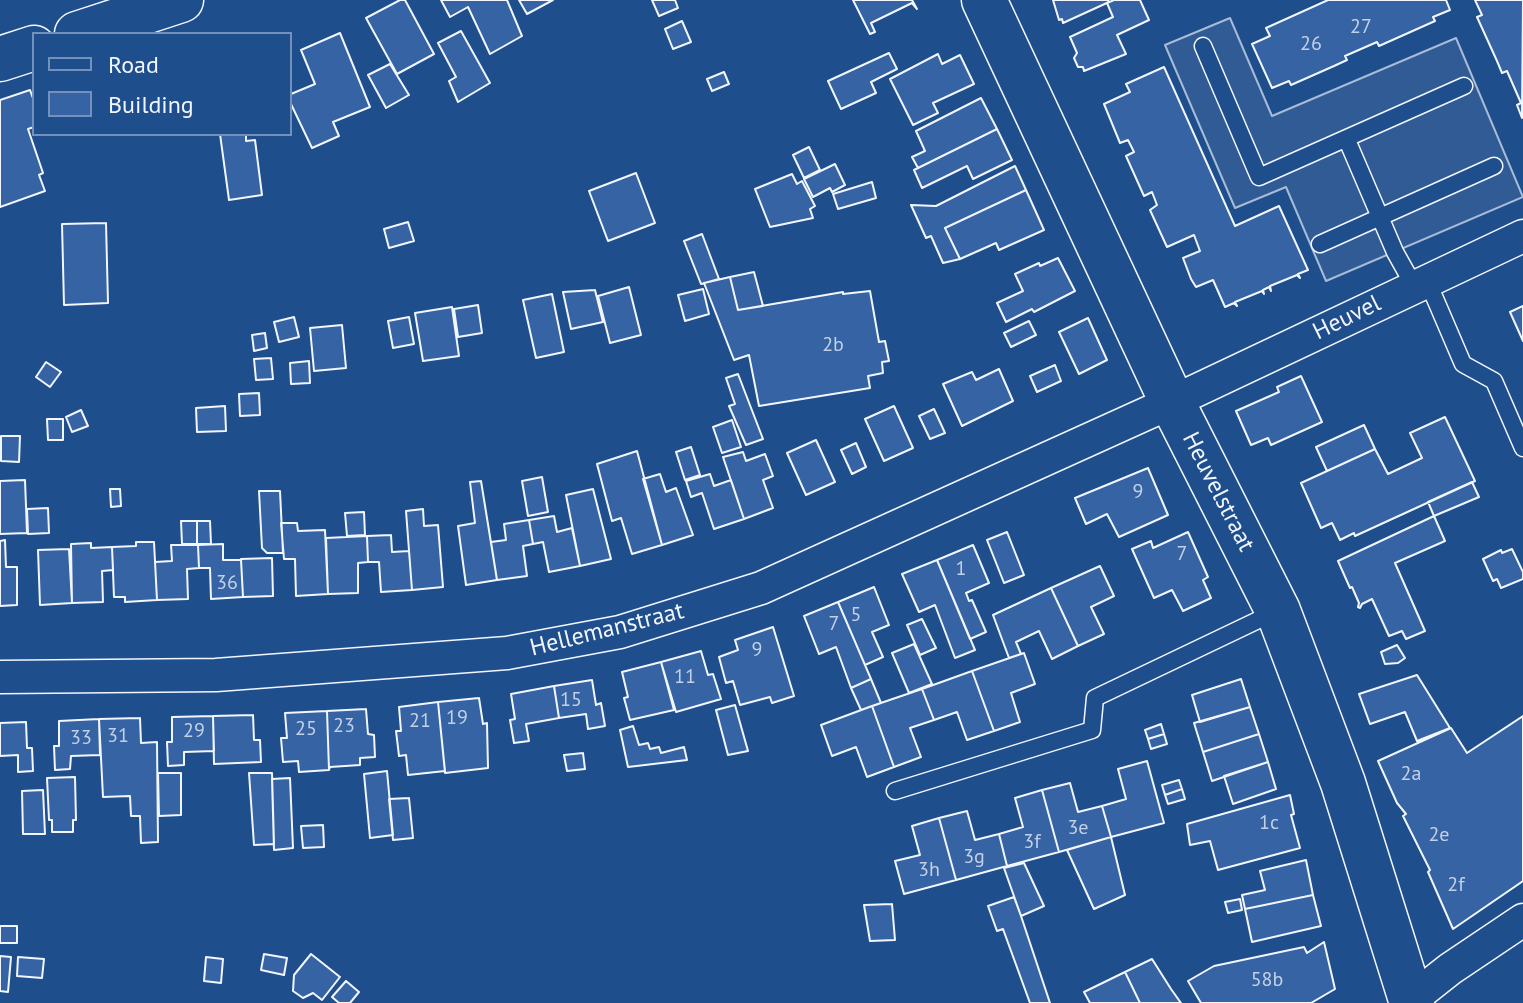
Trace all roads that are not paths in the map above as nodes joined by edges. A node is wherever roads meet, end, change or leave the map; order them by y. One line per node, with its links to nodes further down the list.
1 (181, 0): 3 (street)
2 (984, 0): 14 (street, Heuvelstraat)
3 (83, 32)
4 (1203, 46): 8 (lane)
5 (32, 49): 6 (street)
6 (0, 59)
7 (1464, 86): 8 (lane)
8 (1347, 140): 10 (lane)
9 (1494, 166): 10 (lane)
10 (1380, 217): 12 (lane); 13 (lane)
11 (1523, 236): 13 (street, Heuvel)
12 (1320, 244)
13 (1421, 283): 14 (street, Heuvel); 15 (lane)
14 (1172, 402): 16 (street, Heuvelstraat); 17 (street, Hellemanstraat)
15 (1523, 448)
16 (1278, 611): 18 (lane); 20 (street, Heuvelstraat)
17 (0, 677)
18 (895, 791)
19 (1523, 920): 20 (street)
20 (1410, 1002)

